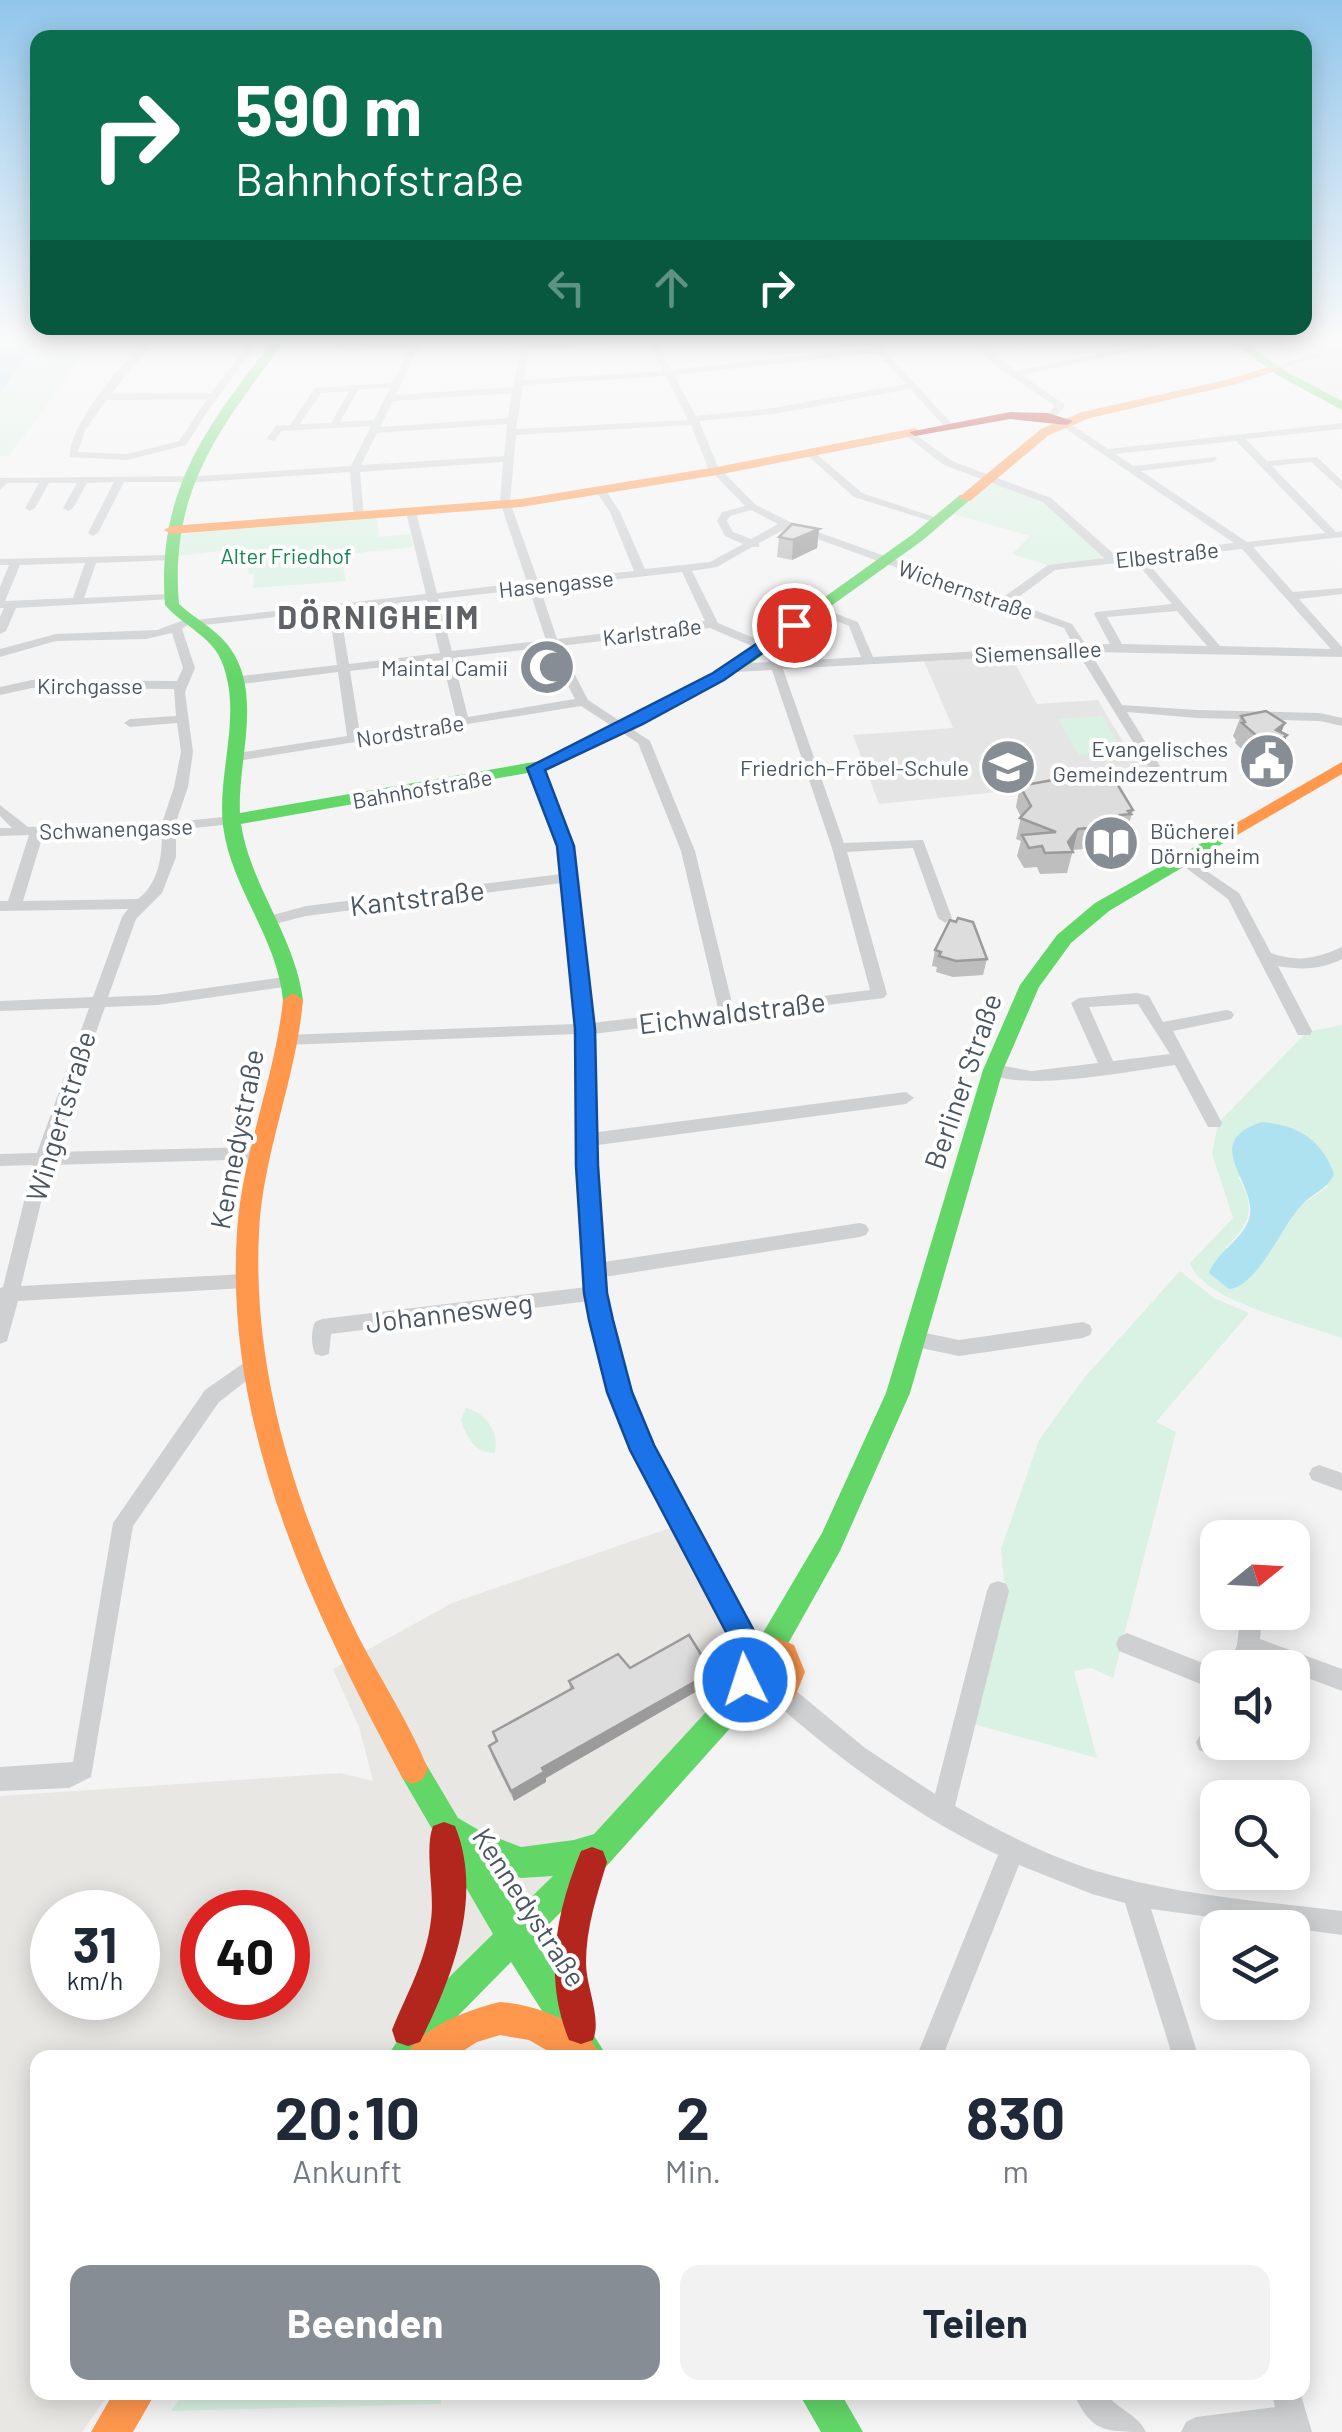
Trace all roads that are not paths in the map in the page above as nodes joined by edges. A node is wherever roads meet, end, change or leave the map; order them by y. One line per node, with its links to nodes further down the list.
1 (71, 451): 14 (street)
2 (144, 451): 14 (street)
3 (204, 451): 26 (street)
4 (364, 451): 18 (street)
5 (508, 451): 15 (street)
6 (707, 451): 20 (street)
7 (818, 451): 13 (street)
8 (931, 451): 21 (street)
9 (1018, 451): 21 (street, Bahnhofstraße)
10 (1110, 451): 12 (street)
11 (1252, 451): 17 (street)
12 (1105, 452): 19 (street)
13 (810, 453): 20 (street); 36 (street)
14 (119, 457): 24 (street)
15 (507, 459): 18 (street); 30 (street)
16 (1212, 459): 19 (street)
17 (1265, 464): 28 (street); 40 (street)
18 (355, 468): 26 (street); 35 (street)
19 (1130, 468): 42 (street)
20 (716, 472): 29 (street); 31 (street, Wichernstraße)
21 (987, 478): 36 (street, Bahnhofstraße); 46 (street)
22 (46, 479): 23 (street); 27 (street); 32 (street)
23 (84, 479): 24 (street); 33 (street)
24 (106, 479): 25 (street)
25 (122, 479): 26 (street); 39 (street)
26 (188, 479): 38 (street)
27 (2, 484)
28 (1342, 486)
29 (600, 490): 30 (street); 51 (street)
30 (505, 505): 34 (street); 52 (street)
31 (752, 507): 37 (street, Wichernstraße); 41 (street)
32 (30, 508)
33 (68, 508)
34 (411, 512): 35 (street); 56 (street)
35 (359, 516): 38 (street)
36 (938, 520): 45 (street, Bahnhofstraße)
37 (786, 524): 41 (street, Hasengasse); 45 (street, Wichernstraße)
38 (171, 530): 43 (street)
39 (93, 533)
40 (1338, 534): 42 (street, Elbestraße)
41 (754, 544): 50 (street, Hasengasse)
42 (1246, 546): 44 (street, Elbestraße); 54 (street)
43 (168, 558): 47 (street); 55 (street)
44 (1138, 558): 46 (street, Elbestraße); 60 (street)
45 (886, 560): 58 (street, Wichernstraße); 62 (street, Bahnhofstraße)
46 (1114, 560): 58 (street, Elbestraße)
47 (91, 561): 49 (street); 57 (street)
48 (0, 562): 49 (street)
49 (16, 562): 59 (street)
50 (686, 569): 51 (street, Hasengasse); 64 (street)
51 (641, 574): 52 (street, Hasengasse)
52 (534, 585): 56 (street, Hasengasse); 66 (street)
53 (1342, 591): 54 (street)
54 (1290, 596): 70 (street)
55 (170, 597): 57 (street); 63 (street, Kennedystraße)
56 (432, 598): 61 (street, Hasengasse); 72 (street)
57 (77, 602): 59 (street)
58 (1003, 602): 68 (street, Wichernstraße)
59 (4, 604): 65 (street)
60 (1180, 607): 67 (street); 69 (street)
61 (334, 608): 63 (street, Hasengasse); 75 (street)
62 (816, 609): 73 (street, Bahnhofstraße); 74 (street)
63 (187, 624): 71 (street, Hasengasse); 76 (street, Kennedystraße); 77 (street, Wingertstraße)
64 (712, 624): 66 (street, Karlstraße); 73 (street)
65 (0, 631)
66 (552, 643): 72 (street, Karlstraße); 79 (street)
67 (1118, 647): 68 (street, Siemensallee); 69 (street, Siemensallee)
68 (1083, 648): 74 (street, Siemensallee); 80 (street, Wichernstraße)
69 (1216, 649): 70 (street, Siemensallee)
70 (1341, 652)
71 (0, 654)
72 (446, 656): 75 (street, Karlstraße); 82 (street)
73 (772, 656): 74 (street, Siemensallee); 85 (street, Bahnhofstraße); 96 (street)
74 (868, 660)
75 (342, 668): 76 (street, Karlstraße); 86 (street)
76 (234, 681): 87 (street, Kennedystraße)
77 (181, 685): 78 (street, Kirchgasse); 81 (street, Wingertstraße)
78 (0, 691)
79 (583, 702): 82 (street, Nordstraße); 85 (street)
80 (1118, 708): 83 (street); 88 (street, Wichernstraße)
81 (183, 718): 84 (street); 93 (street, Wingertstraße)
82 (463, 721): 86 (street, Nordstraße)
83 (1342, 722)
84 (130, 723)
85 (624, 727): 90 (street, Bahnhofstraße); 108 (street)
86 (354, 738): 87 (street, Nordstraße)
87 (237, 758): 92 (street, Kennedystraße)
88 (1154, 766)
89 (1342, 767): 97 (street, Berliner Straße)
90 (535, 768): 92 (street, Bahnhofstraße); 98 (street)
91 (0, 809): 94 (street)
92 (232, 820): 93 (street, Schwanengasse); 102 (street, Kennedystraße)
93 (169, 826): 94 (street, Schwanengasse); 99 (street, Wingertstraße)
94 (29, 831): 95 (street, Schwanengasse); 100 (street)
95 (0, 832)
96 (839, 848): 101 (street); 108 (street, Eichwaldstraße)
97 (1182, 859): 104 (street); 116 (street, Berliner Straße)
98 (568, 878): 102 (street, Kantstraße); 110 (street)
99 (141, 904): 100 (street); 106 (street, Wingertstraße)
100 (7, 906)
101 (945, 918)
102 (267, 921): 105 (street, Kennedystraße)
103 (1342, 952): 104 (street)
104 (1264, 956): 112 (street)
105 (291, 981): 106 (street); 113 (street, Kennedystraße)
106 (96, 1004): 107 (street); 121 (street, Wingertstraße)
107 (0, 1006)
108 (727, 1012): 110 (street, Eichwaldstraße)
109 (1226, 1015): 111 (street)
110 (585, 1029): 113 (street, Eichwaldstraße); 119 (street)
111 (1164, 1029): 114 (street); 115 (street)
112 (1304, 1031)
113 (286, 1040): 120 (street, Kennedystraße)
114 (1178, 1059): 115 (street); 118 (street)
115 (1108, 1068): 116 (street)
116 (994, 1070): 130 (street, Berliner Straße)
117 (906, 1098): 119 (street)
118 (1214, 1123)
119 (587, 1140): 124 (street)
120 (261, 1153): 121 (street); 125 (street, Kennedystraße)
121 (43, 1159): 122 (street); 127 (street, Wingertstraße)
122 (0, 1160)
123 (860, 1230): 124 (street)
124 (594, 1271): 126 (street)
125 (245, 1280): 127 (street); 132 (street, Kennedystraße)
126 (596, 1293): 131 (street, Johannesweg); 140 (street)
127 (5, 1295): 129 (street, Wingertstraße)
128 (1083, 1330): 130 (street)
129 (0, 1336)
130 (916, 1339): 140 (street, Berliner Straße)
131 (322, 1348)
132 (255, 1364): 145 (street); 147 (street, Kennedystraße)
133 (1318, 1474): 134 (street)
134 (1342, 1482)
135 (998, 1591): 146 (street)
136 (1250, 1630): 138 (street)
137 (1127, 1644): 141 (street)
138 (1248, 1645): 139 (street); 142 (street)
139 (1246, 1650)
140 (761, 1651): 143 (street); 144 (street)
141 (1200, 1673)
142 (1342, 1680)
143 (748, 1686): 144 (street); 149 (street)
144 (780, 1693): 146 (street)
145 (0, 1779)
146 (942, 1812): 148 (street)
147 (441, 1824): 149 (street); 152 (street, Kennedystraße); 153 (street)
148 (1012, 1851): 150 (street); 159 (street)
149 (598, 1853): 152 (street); 158 (street)
150 (1134, 1894): 151 (street); 160 (street)
151 (1342, 1922)
152 (514, 1937): 154 (street); 157 (street, Kennedystraße)
153 (397, 2050)
154 (408, 2050)
155 (434, 2050): 156 (street)
156 (579, 2050)
157 (586, 2050)
158 (588, 2050)
159 (932, 2050)
160 (1183, 2050)
161 (132, 2400): 165 (street)
162 (822, 2400): 166 (street)
163 (1092, 2400): 167 (street)
164 (1291, 2415): 168 (street)
165 (110, 2432)
166 (844, 2432)
167 (1131, 2432)
168 (1196, 2432)

